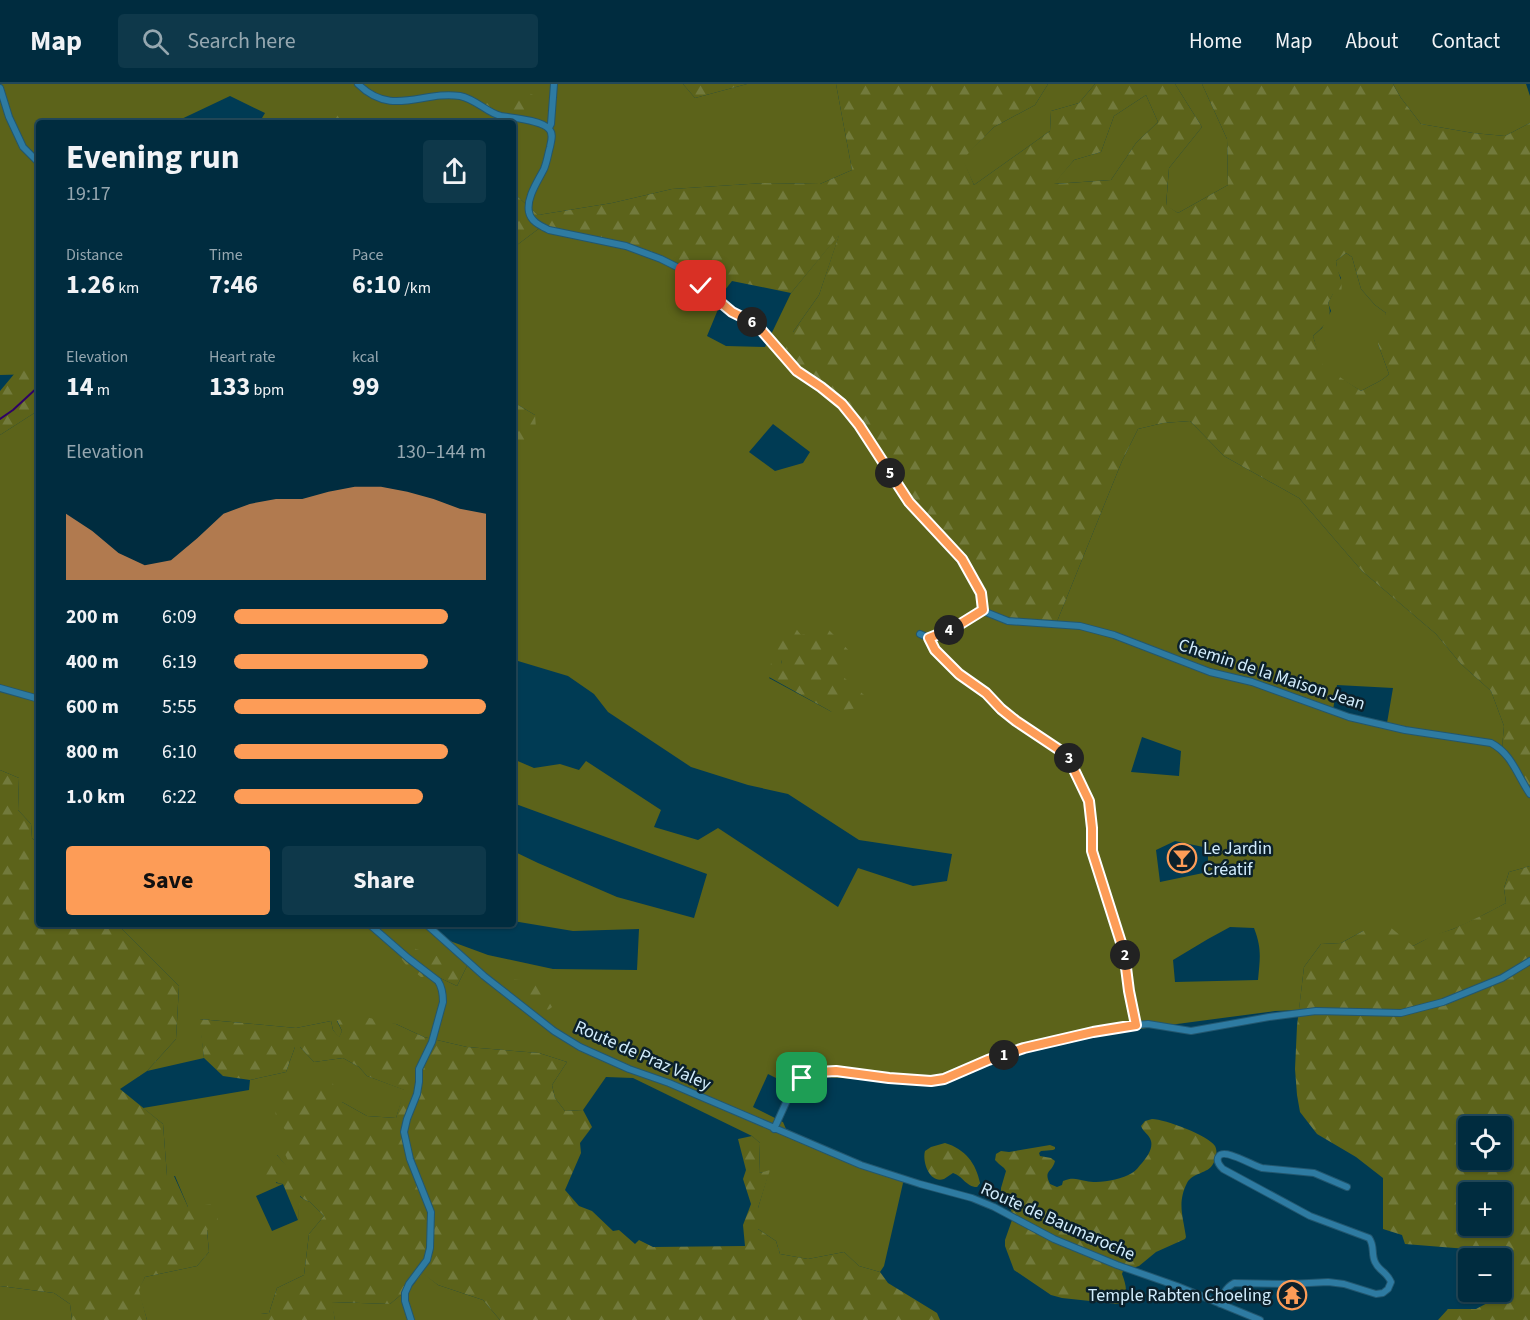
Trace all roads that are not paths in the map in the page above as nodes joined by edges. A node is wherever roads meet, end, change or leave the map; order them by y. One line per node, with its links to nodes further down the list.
1 (358, 84): 4 (street)
2 (554, 84): 4 (street)
3 (0, 88): 5 (street)
4 (549, 128): 6 (street)
5 (36, 160)
6 (983, 610): 8 (street); 11 (street, Chemin de la Maison Jean)
7 (920, 633): 8 (street)
8 (929, 638): 15 (street)
9 (0, 688): 10 (street)
10 (36, 698)
11 (1530, 794)
12 (372, 927): 19 (street)
13 (429, 927): 16 (street, Route de Praz Valey)
14 (1530, 961): 15 (street)
15 (1136, 1025): 16 (street)
16 (774, 1129): 18 (street, Route de Baumaroche)
17 (1347, 1187): 18 (street)
18 (1220, 1304): 20 (street, Route de Baumaroche)
19 (411, 1320)
20 (1260, 1320)

